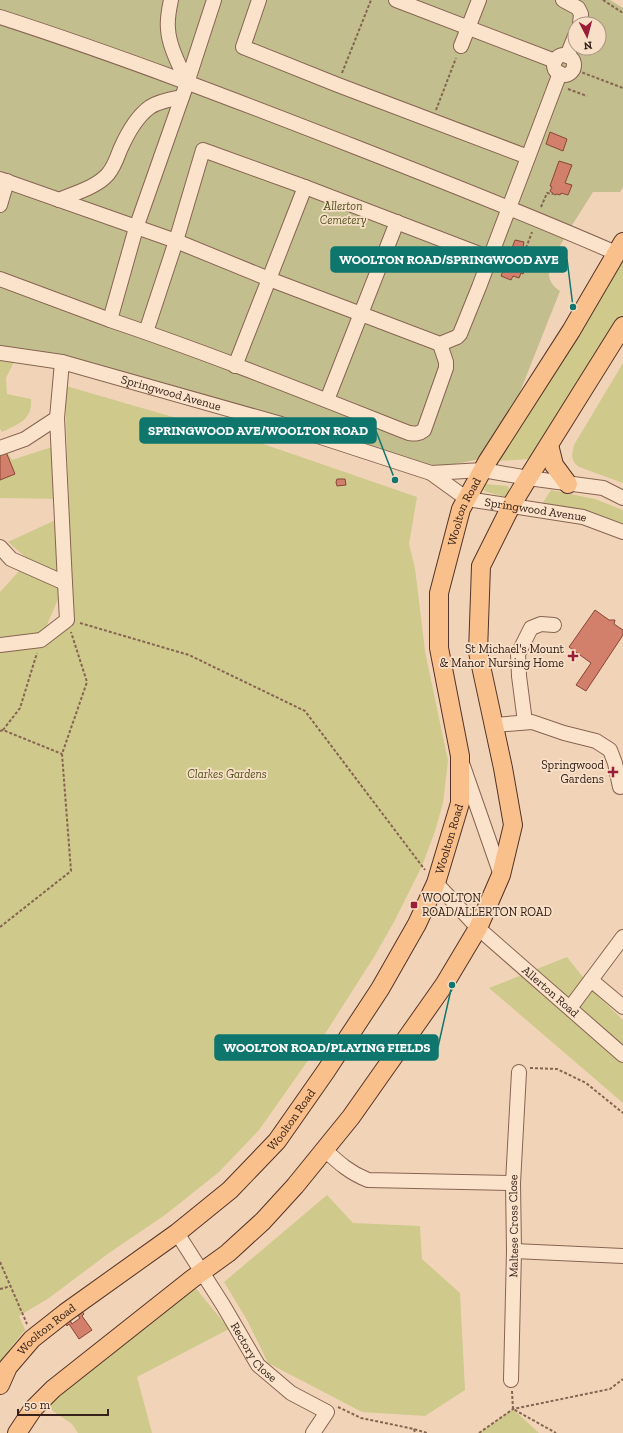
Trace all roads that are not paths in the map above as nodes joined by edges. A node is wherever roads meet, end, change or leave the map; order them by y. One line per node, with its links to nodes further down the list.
1 (172, 0): 13 (street)
2 (214, 0): 13 (street)
3 (259, 0): 15 (street)
4 (396, 0): 9 (street)
5 (479, 0): 9 (street)
6 (563, 0): 7 (street)
7 (582, 16)
8 (0, 17): 13 (street)
9 (468, 28): 10 (street); 12 (street)
10 (461, 46)
11 (567, 56): 12 (street)
12 (562, 69): 15 (street)
13 (188, 83): 14 (street); 20 (street)
14 (182, 97): 18 (street); 22 (street)
15 (528, 157): 20 (street)
16 (4, 180): 18 (street); 19 (street)
17 (305, 187): 21 (street); 23 (street); 27 (street)
18 (59, 200): 22 (street)
19 (0, 205)
20 (509, 207): 24 (street); 25 (street)
21 (397, 222): 25 (street); 28 (street)
22 (136, 228): 23 (street); 29 (street)
23 (176, 241): 27 (street); 31 (street)
24 (621, 250): 40 (main road, Woolton Road)
25 (490, 258): 32 (street)
26 (0, 279): 29 (street)
27 (269, 279): 28 (street); 35 (street)
28 (362, 314): 32 (street); 36 (street)
29 (110, 320): 31 (street)
30 (623, 326): 38 (main road)
31 (146, 332): 35 (street)
32 (440, 344): 36 (street)
33 (0, 353): 34 (street, Springwood Avenue)
34 (62, 362): 37 (street); 41 (street, Springwood Avenue)
35 (235, 366): 36 (street)
36 (327, 400)
37 (57, 418): 39 (street); 49 (street)
38 (549, 445): 42 (main road); 43 (main road)
39 (0, 448)
40 (483, 470): 41 (street, Springwood Avenue); 42 (street, Springwood Avenue); 45 (main road, Woolton Road)
41 (431, 473): 45 (street, Springwood Avenue)
42 (528, 478): 43 (street, Springwood Avenue); 46 (main road)
43 (568, 484): 44 (street, Springwood Avenue)
44 (623, 498)
45 (467, 499): 46 (street, Springwood Avenue); 54 (main road, Woolton Road)
46 (511, 506): 47 (street, Springwood Avenue); 53 (main road)
47 (623, 532)
48 (0, 547): 49 (street)
49 (65, 583): 51 (street)
50 (554, 626): 52 (street)
51 (0, 644)
52 (525, 722): 53 (street); 55 (street)
53 (494, 725): 56 (main road)
54 (460, 756): 56 (street); 57 (main road, Woolton Road)
55 (620, 787)
56 (501, 875): 58 (main road)
57 (436, 882): 58 (street, Allerton Road); 67 (main road, Woolton Road)
58 (478, 928): 62 (street, Allerton Road); 65 (main road)
59 (623, 937): 60 (street)
60 (591, 980): 61 (street); 62 (street)
61 (623, 1007)
62 (570, 1008): 63 (street, Allerton Road)
63 (623, 1055)
64 (519, 1072): 66 (street, Maltese Cross Close)
65 (325, 1150): 66 (street); 70 (main road)
66 (513, 1183): 68 (street, Maltese Cross Close)
67 (177, 1233): 70 (street, Rectory Close); 72 (main road, Woolton Road)
68 (514, 1251): 69 (street); 71 (street, Maltese Cross Close)
69 (623, 1256)
70 (203, 1272): 73 (main road); 74 (street, Rectory Close)
71 (511, 1380)
72 (0, 1385)
73 (17, 1433)
74 (313, 1433)

